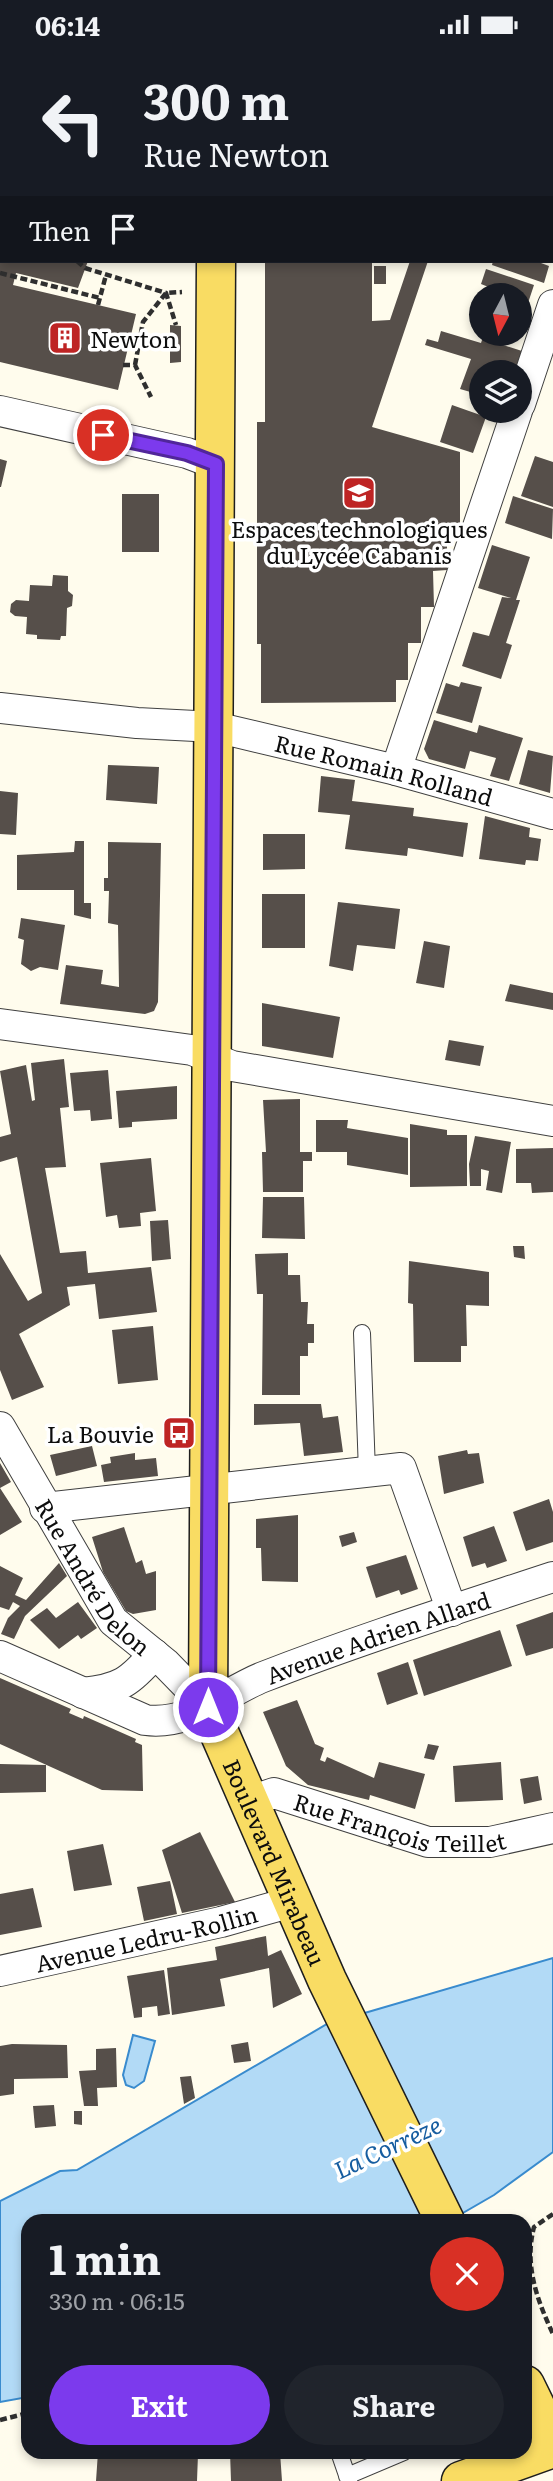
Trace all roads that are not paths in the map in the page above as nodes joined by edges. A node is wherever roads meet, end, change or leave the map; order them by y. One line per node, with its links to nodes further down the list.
1 (216, 263): 6 (main road)
2 (553, 305): 3 (street)
3 (532, 368)
4 (0, 411): 6 (street)
5 (513, 423): 9 (street)
6 (216, 464): 8 (main road)
7 (0, 708): 8 (street, Rue Romain Rolland)
8 (215, 727): 9 (street, Rue Romain Rolland); 12 (main road)
9 (396, 770): 10 (street, Rue Romain Rolland)
10 (553, 814)
11 (0, 1024): 12 (street)
12 (213, 1058): 13 (street); 17 (main road)
13 (553, 1121)
14 (362, 1333): 16 (lane)
15 (0, 1427): 18 (street, Rue André Delon)
16 (367, 1472): 17 (street); 20 (street)
17 (211, 1489): 18 (street); 24 (main road)
18 (45, 1508): 21 (street, Rue André Delon)
19 (553, 1577): 20 (street, Avenue Adrien Allard)
20 (452, 1611): 24 (street, Avenue Adrien Allard)
21 (154, 1654): 23 (street); 24 (street, Rue André Delon)
22 (0, 1656): 23 (street, Avenue Adrien Allard)
23 (83, 1693): 24 (street, Avenue Adrien Allard)
24 (208, 1707): 25 (main road, Boulevard Mirabeau)
25 (248, 1802): 26 (street, Rue François Teillet); 27 (main road, Boulevard Mirabeau)
26 (553, 1828)
27 (292, 1902): 28 (street, Avenue Ledru-Rollin); 29 (main road, Boulevard Mirabeau)
28 (0, 1971)
29 (442, 2214)
30 (532, 2399): 31 (main road)
31 (553, 2442)
32 (553, 2448): 33 (main road)
33 (532, 2456)
34 (341, 2459): 37 (lane)
35 (389, 2459): 37 (lane)
36 (522, 2459): 38 (main road)
37 (348, 2479)
38 (461, 2481)

